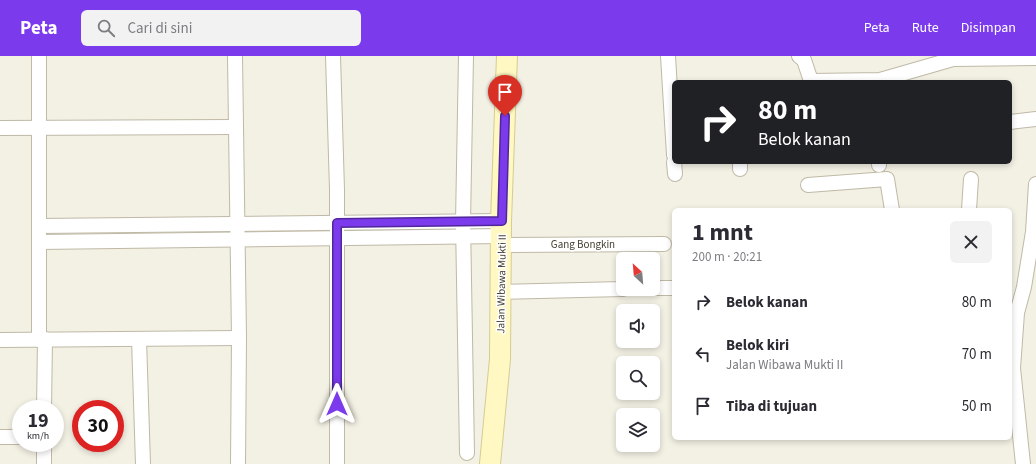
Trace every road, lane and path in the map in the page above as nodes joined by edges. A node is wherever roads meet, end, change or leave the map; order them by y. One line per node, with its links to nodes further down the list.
1 (39, 56): 16 (street)
2 (235, 56): 14 (street)
3 (333, 56): 23 (street)
4 (466, 56): 22 (street)
5 (507, 56): 27 (main road, Jalan Wibawa Mukti II)
6 (668, 56): 11 (street)
7 (799, 56): 9 (street)
8 (1036, 58): 10 (street)
9 (811, 80)
10 (883, 80)
11 (672, 91)
12 (1036, 120): 13 (street)
13 (1012, 122)
14 (236, 127): 16 (street); 24 (street)
15 (0, 128): 16 (street)
16 (39, 128): 25 (street)
17 (971, 179): 21 (street)
18 (1036, 184): 26 (street)
19 (808, 185): 20 (street)
20 (892, 208)
21 (969, 208)
22 (463, 222): 23 (street); 27 (street); 28 (street)
23 (337, 223): 24 (street); 29 (street)
24 (238, 224): 25 (street); 30 (street)
25 (39, 226): 31 (street)
26 (1034, 232): 33 (street)
27 (502, 234): 28 (street); 32 (street, Gang Bongkin); 37 (main road, Jalan Wibawa Mukti II)
28 (464, 236): 29 (street); 46 (street)
29 (337, 238): 30 (street); 50 (street)
30 (238, 239): 31 (street); 38 (street)
31 (39, 242): 41 (street)
32 (664, 244)
33 (1017, 286): 52 (street)
34 (660, 288): 35 (street)
35 (672, 288)
36 (616, 289): 37 (street)
37 (501, 292): 51 (main road, Jalan Wibawa Mukti II)
38 (239, 338): 39 (street); 49 (street)
39 (139, 339): 41 (street); 48 (street)
40 (0, 340): 41 (street)
41 (42, 340): 42 (street)
42 (44, 400)
43 (12, 436): 44 (street)
44 (0, 437)
45 (44, 452): 47 (street)
46 (467, 453)
47 (44, 464)
48 (143, 464)
49 (238, 464)
50 (337, 464)
51 (490, 464)
52 (1023, 464)

